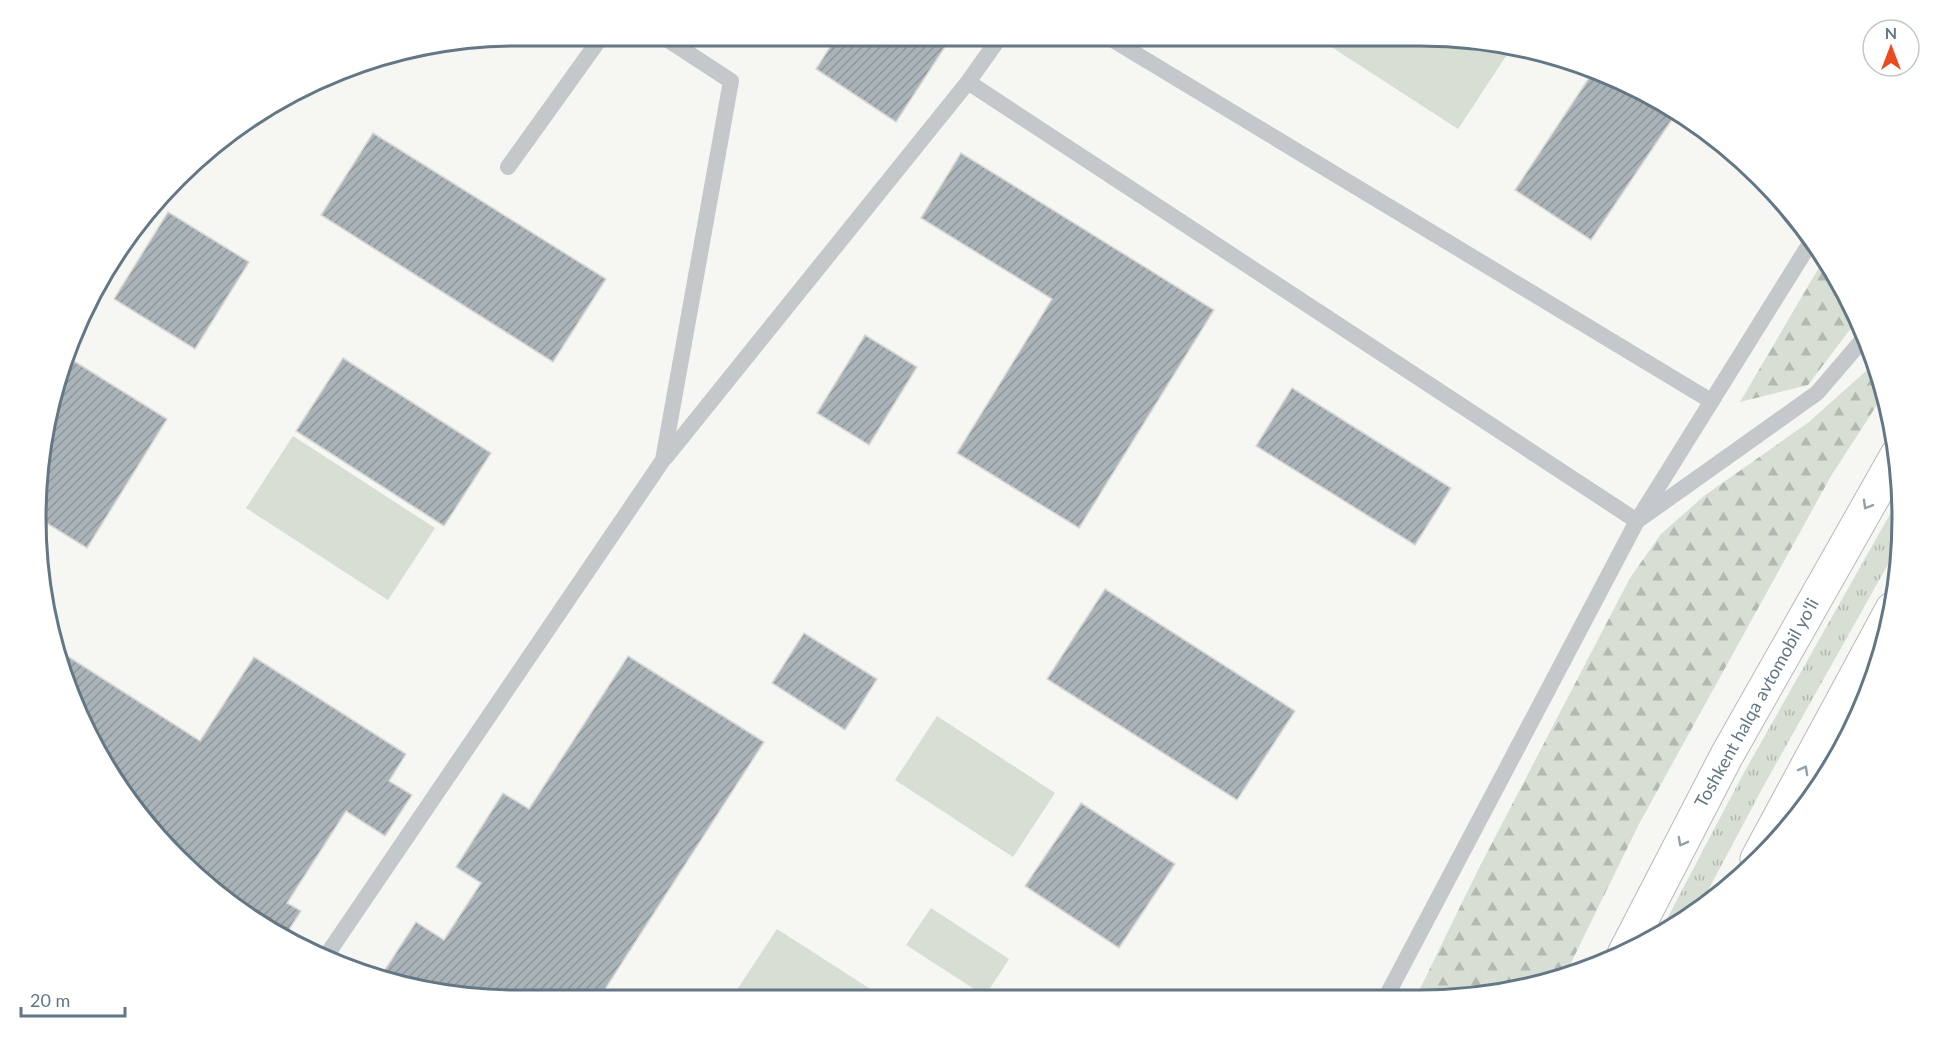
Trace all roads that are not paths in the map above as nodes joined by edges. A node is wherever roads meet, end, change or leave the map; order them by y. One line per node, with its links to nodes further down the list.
1 (595, 46): 6 (lane)
2 (677, 46): 10 (lane)
3 (993, 46): 5 (lane)
4 (1123, 46): 9 (lane)
5 (968, 82): 10 (lane); 12 (lane)
6 (508, 167)
7 (1807, 248): 9 (lane)
8 (1859, 344): 12 (lane)
9 (1711, 401): 12 (lane)
10 (663, 460): 17 (lane)
11 (1889, 469): 16 (highway, Toshkent halqa avtomobil yo'li, one-way to 16)
12 (1637, 521): 18 (lane)
13 (1872, 655): 14 (highway)
14 (1833, 742): 15 (highway, one-way to 14)
15 (1779, 825)
16 (1631, 941)
17 (329, 951)
18 (1390, 990)

